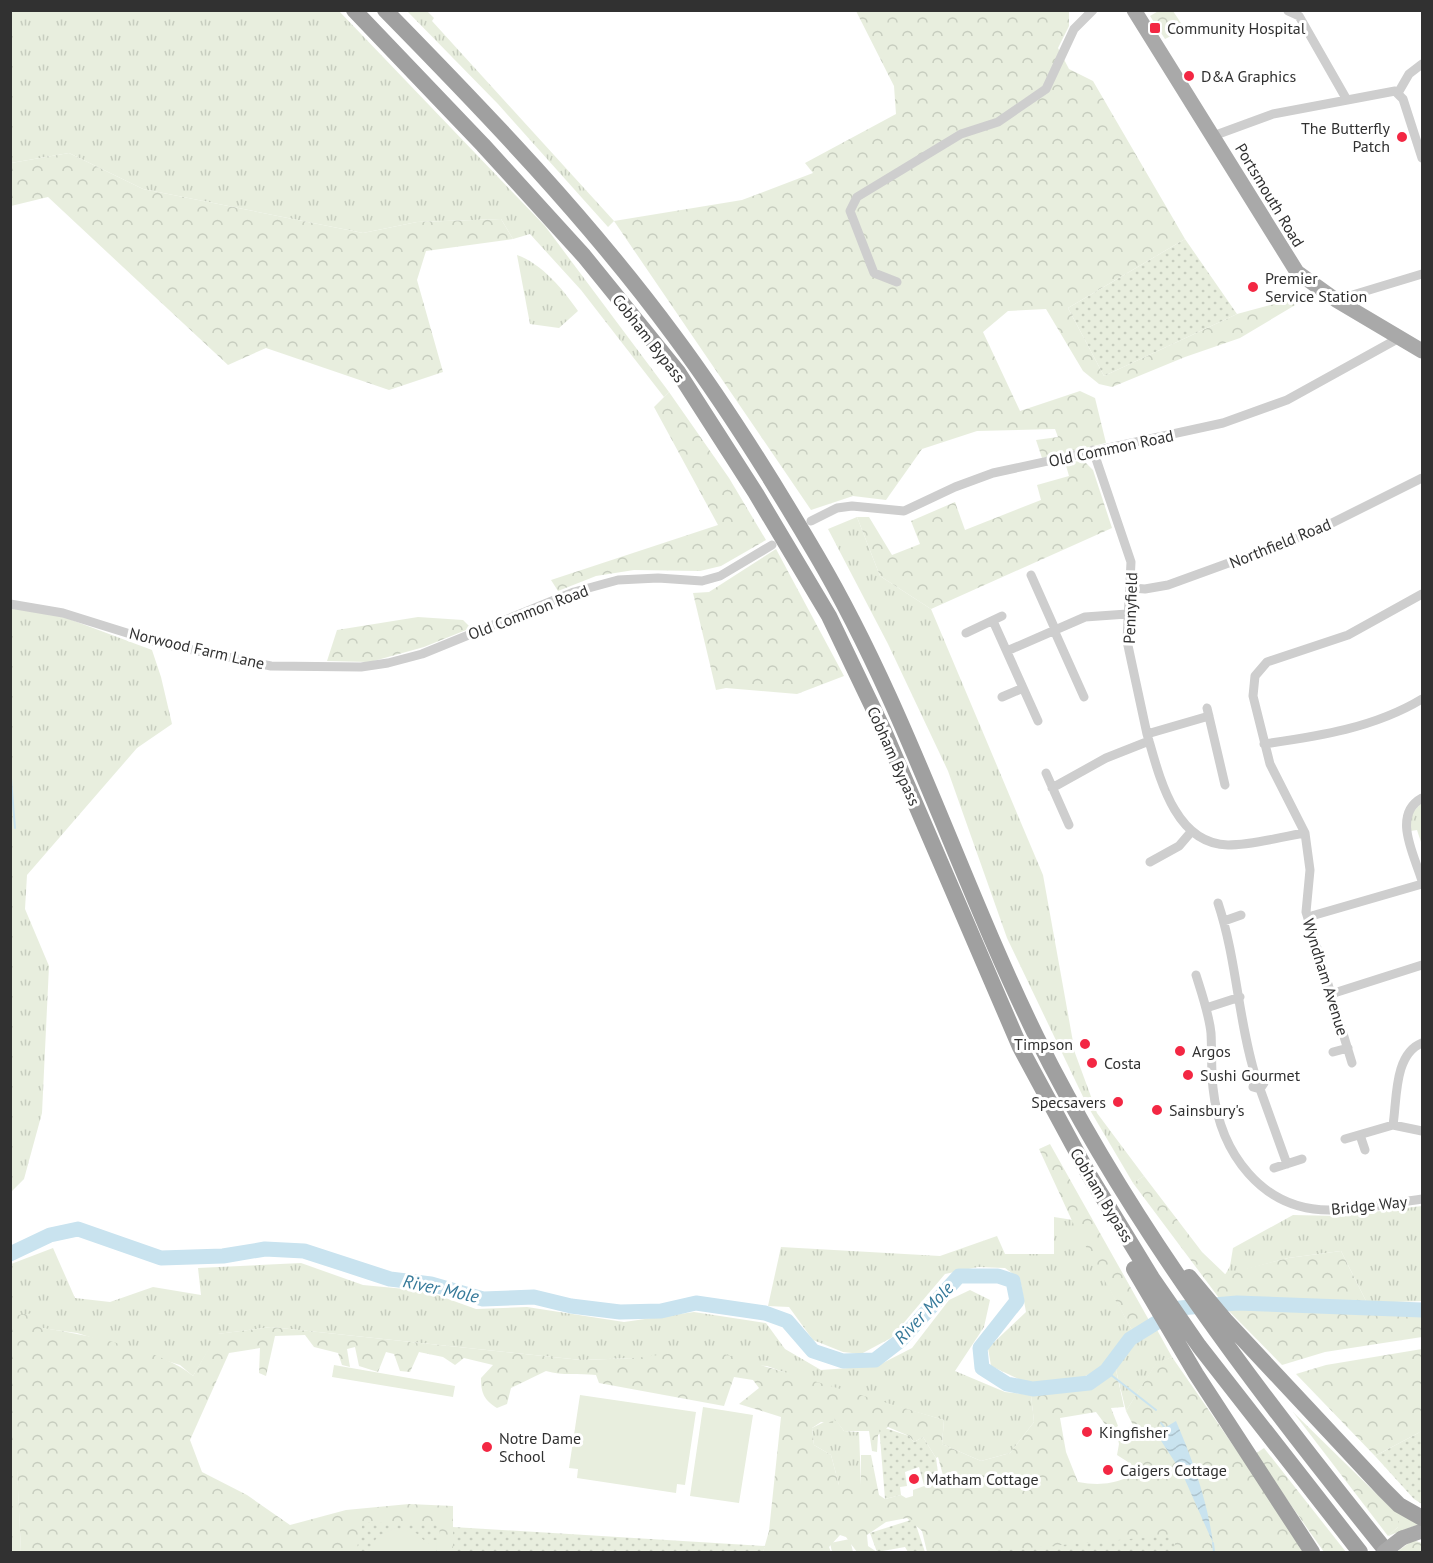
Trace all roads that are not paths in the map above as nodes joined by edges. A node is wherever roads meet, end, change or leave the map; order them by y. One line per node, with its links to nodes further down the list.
1 (354, 10): 75 (highway, Cobham Bypass)
2 (385, 10): 74 (highway, Cobham Bypass)
3 (1093, 10): 13 (street)
4 (1134, 10): 10 (main road, Portsmouth Road)
5 (1288, 11): 6 (street)
6 (1301, 13): 9 (street)
7 (1422, 64): 8 (street)
8 (1398, 93): 9 (street); 11 (street)
9 (1347, 100): 10 (street)
10 (1213, 136): 15 (main road, Portsmouth Road)
11 (1422, 158)
12 (1422, 274): 14 (street)
13 (897, 282)
14 (1366, 291): 15 (street); 16 (street)
15 (1336, 300): 16 (main road, Portsmouth Road)
16 (1358, 313): 17 (main road, Portsmouth Road)
17 (1401, 337): 18 (main road, Portsmouth Road); 19 (street, Old Common Road)
18 (1422, 351)
19 (1093, 450): 21 (street, Old Common Road); 24 (street, Pennyfield)
20 (1422, 478): 24 (street, Northfield Road)
21 (811, 521)
22 (771, 545): 35 (street, Old Common Road)
23 (1031, 575): 26 (street)
24 (1132, 588): 29 (street, Pennyfield)
25 (1422, 594): 42 (street, Wyndham Avenue)
26 (1041, 598): 27 (street); 32 (street)
27 (1030, 602)
28 (10, 604): 35 (street, Norwood Farm Lane)
29 (1127, 614): 32 (street); 41 (street, Pennyfield)
30 (1002, 616): 31 (street)
31 (993, 621): 33 (street); 34 (street)
32 (1055, 630): 34 (street); 37 (street)
33 (966, 633)
34 (1007, 651): 36 (street)
35 (388, 663)
36 (1023, 688): 38 (street); 40 (street)
37 (1084, 696)
38 (1002, 697)
39 (1422, 699): 42 (street)
40 (1038, 721)
41 (1148, 737): 44 (street); 45 (street); 48 (street, Pennyfield)
42 (1264, 744): 49 (street, Wyndham Avenue)
43 (1046, 773): 45 (street)
44 (1225, 784)
45 (1052, 788): 47 (street)
46 (1422, 798): 51 (street)
47 (1069, 825)
48 (1191, 832): 49 (street); 50 (street)
49 (1305, 833): 54 (street, Wyndham Avenue)
50 (1150, 862)
51 (1422, 882): 54 (street)
52 (1218, 903): 55 (street)
53 (1241, 915): 55 (street)
54 (1308, 917): 58 (street, Wyndham Avenue)
55 (1224, 921): 59 (street)
56 (1422, 965): 58 (street)
57 (1196, 975): 60 (street, Bridge Way)
58 (1331, 994): 62 (street, Wyndham Avenue)
59 (1240, 997): 60 (street); 71 (street)
60 (1206, 1008): 73 (street, Bridge Way)
61 (1422, 1043): 65 (street)
62 (1347, 1048): 63 (street, Wyndham Avenue); 64 (street, Wyndham Avenue)
63 (1333, 1052)
64 (1352, 1063)
65 (1393, 1125): 66 (street); 67 (street)
66 (1422, 1131)
67 (1360, 1135): 68 (street); 69 (street)
68 (1345, 1139)
69 (1365, 1150)
70 (1302, 1159): 71 (street)
71 (1287, 1164): 72 (street)
72 (1274, 1168)
73 (1422, 1199)
74 (1176, 1268): 76 (highway); 80 (highway, Cobham Bypass)
75 (1148, 1281): 78 (highway); 79 (highway, Cobham Bypass)
76 (1422, 1518)
77 (1422, 1531): 80 (main road, bridge)
78 (1312, 1552)
79 (1360, 1552)
80 (1385, 1552)

